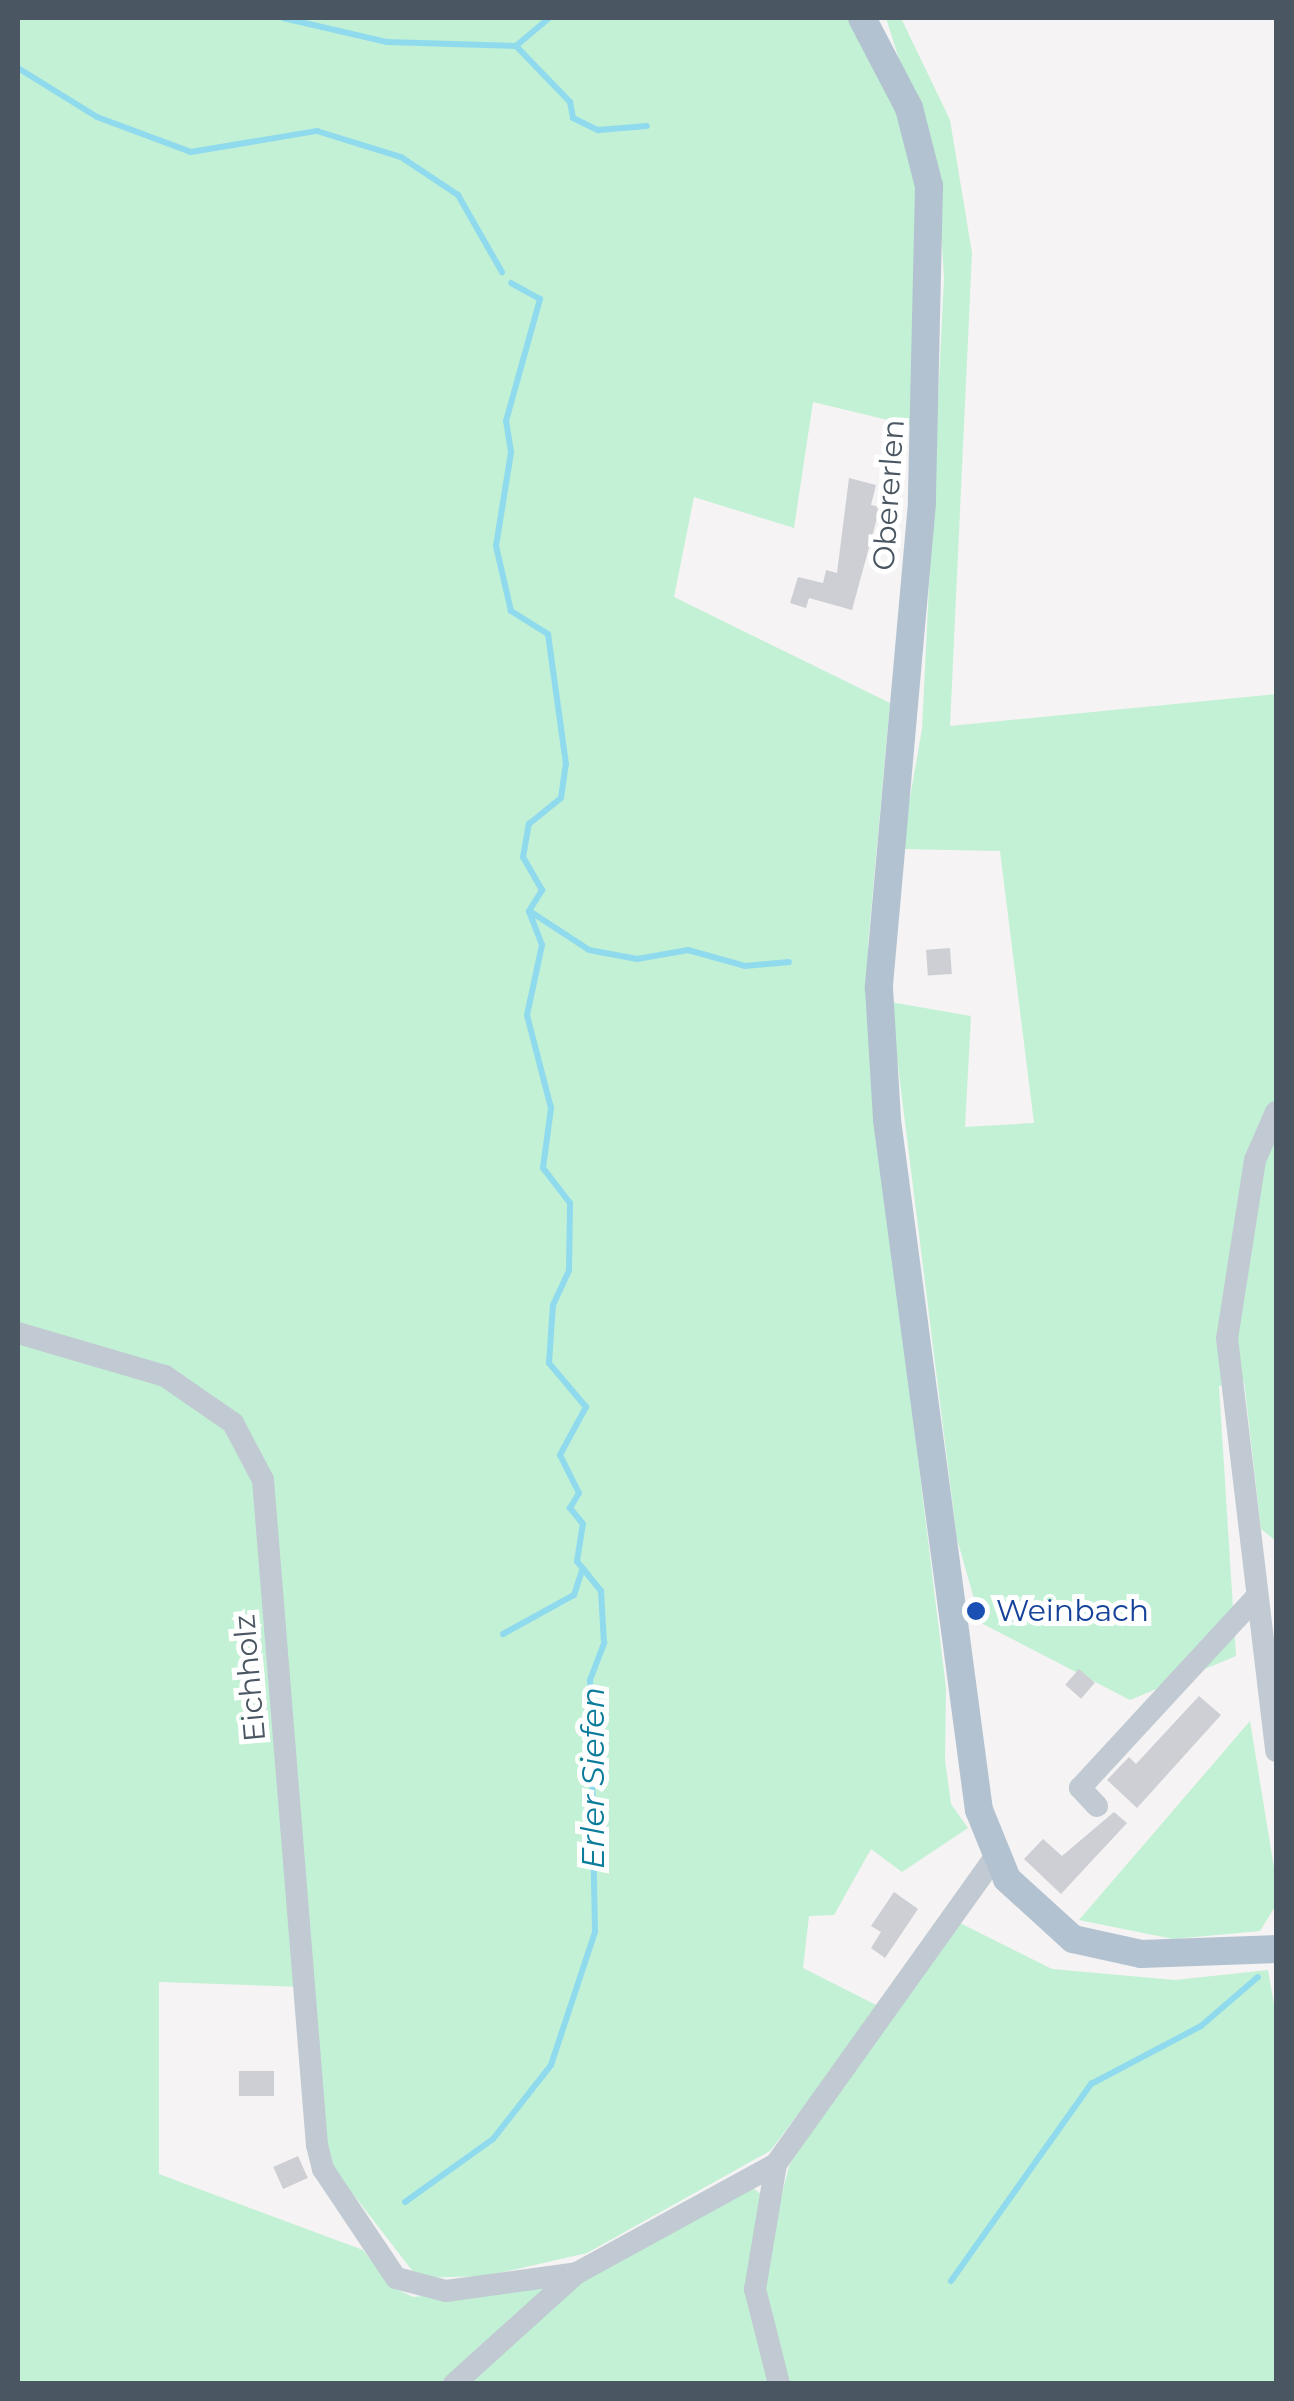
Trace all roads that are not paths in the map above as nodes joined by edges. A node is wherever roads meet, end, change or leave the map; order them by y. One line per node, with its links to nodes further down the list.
1 (862, 18): 7 (main road, Obererlen)
2 (1276, 1112): 4 (street)
3 (18, 1334): 10 (street, Eichholz)
4 (1257, 1596): 5 (street); 6 (street)
5 (1276, 1751)
6 (1097, 1806)
7 (995, 1857): 8 (main road); 9 (street)
8 (1273, 1949)
9 (776, 2164): 10 (street); 12 (street)
10 (577, 2273): 11 (street)
11 (454, 2384)
12 (779, 2384)

